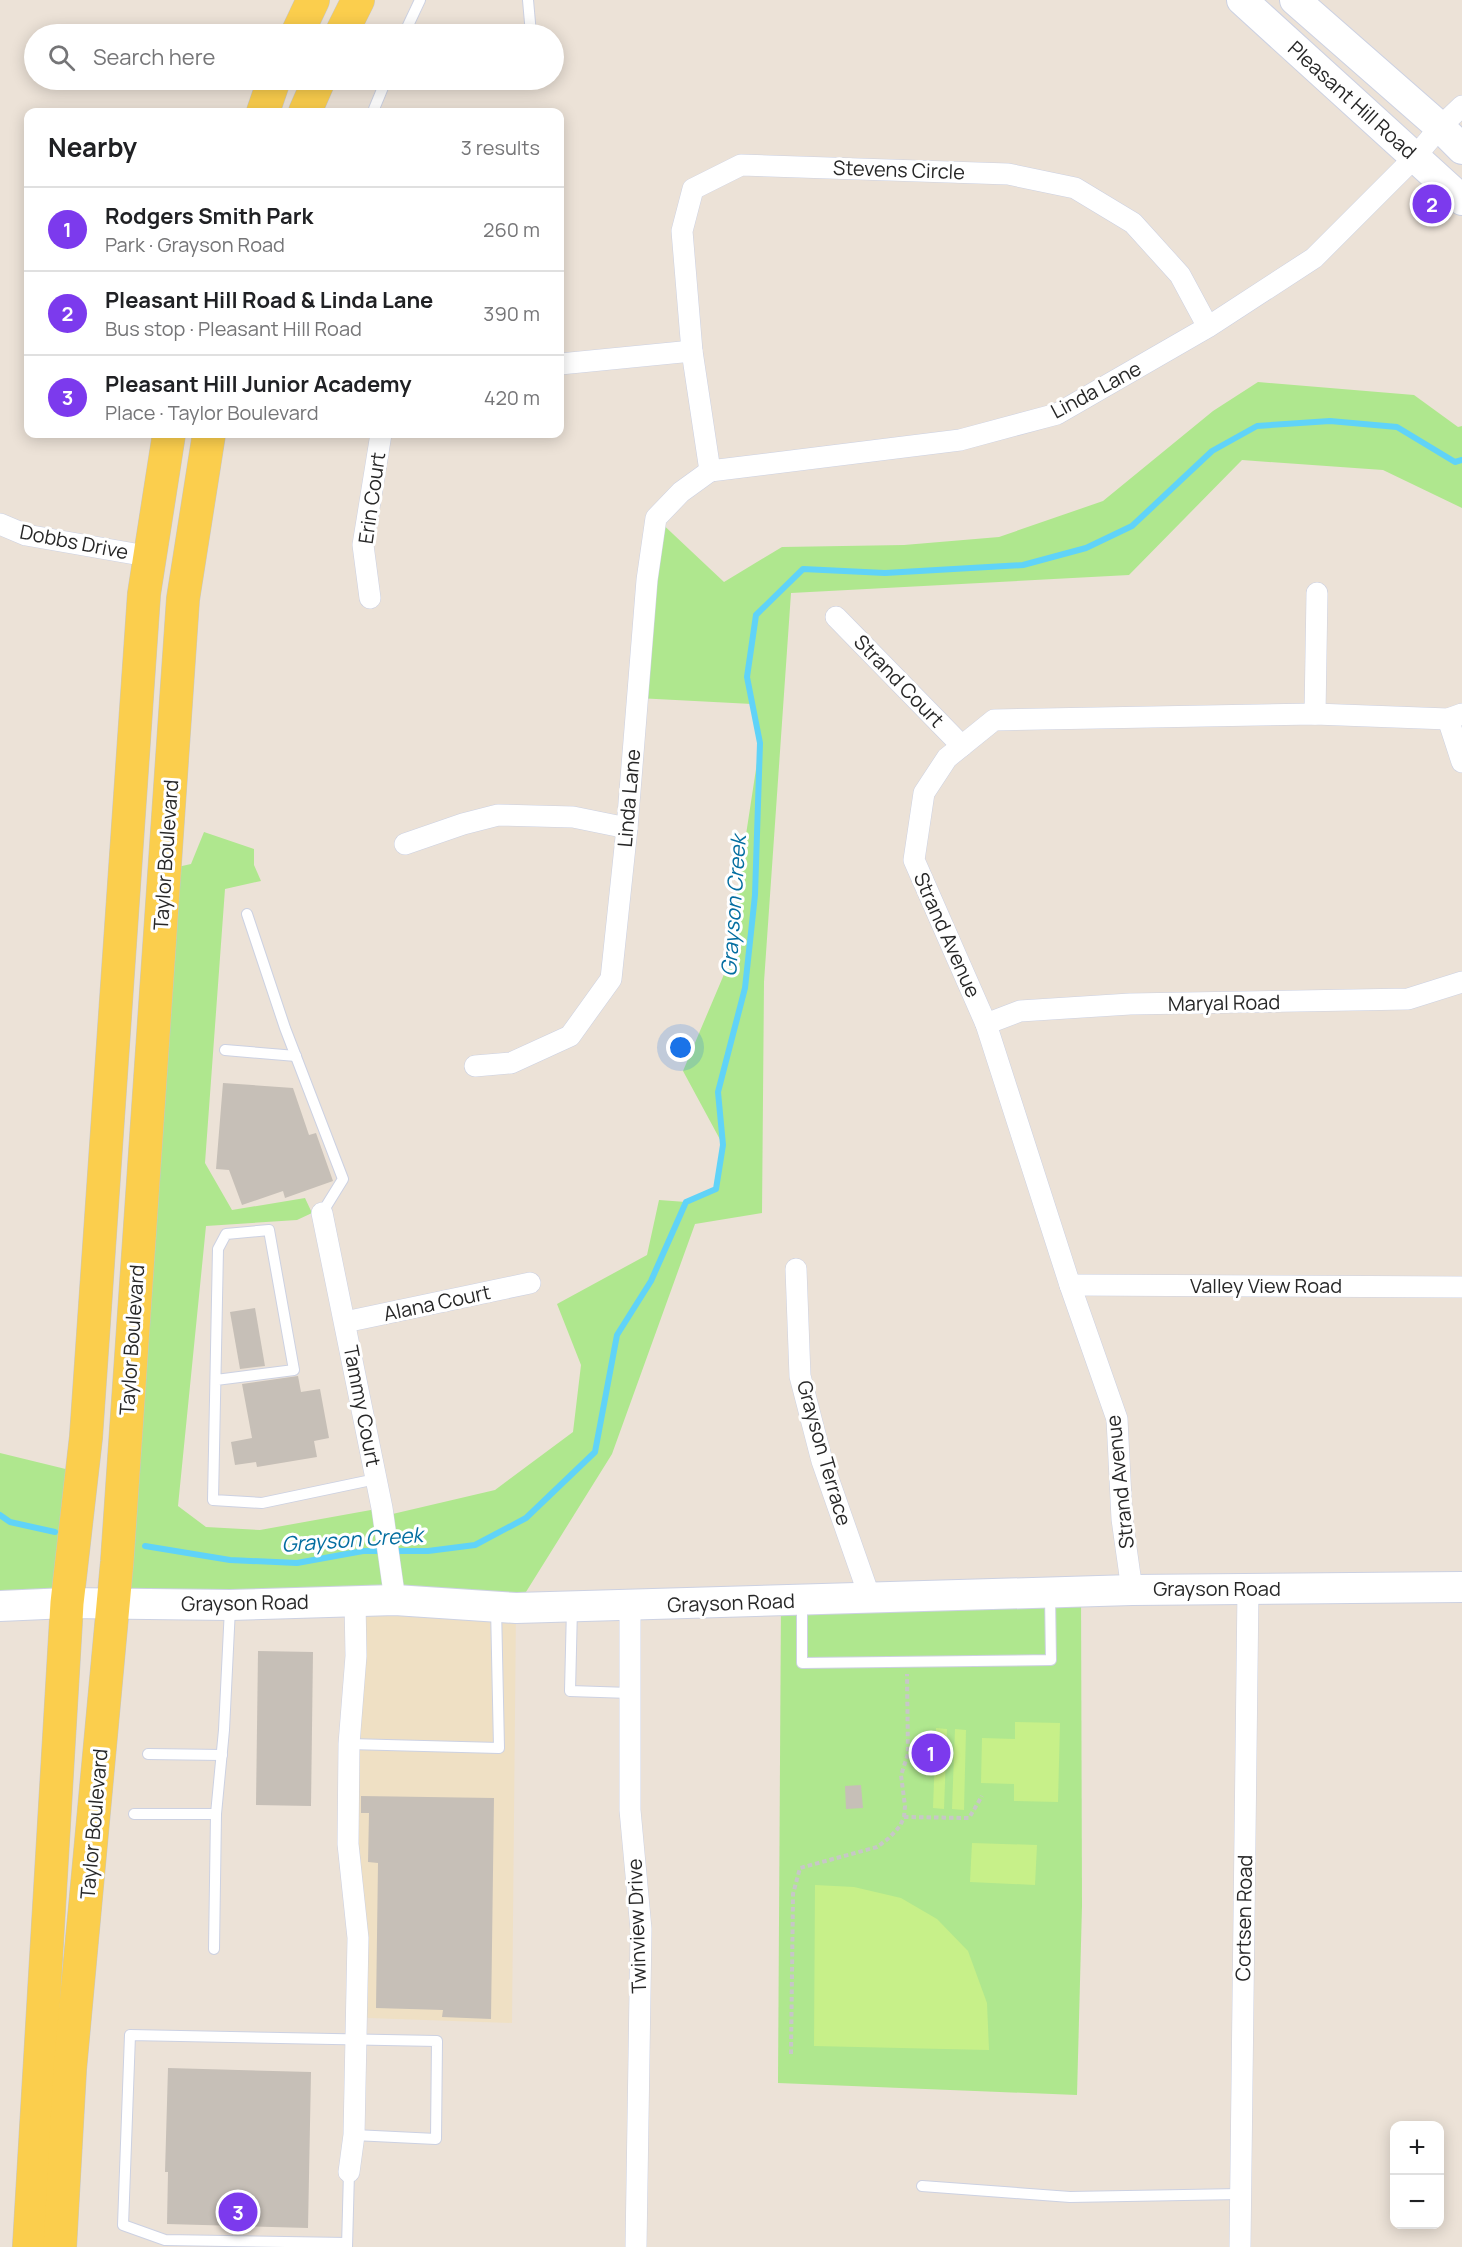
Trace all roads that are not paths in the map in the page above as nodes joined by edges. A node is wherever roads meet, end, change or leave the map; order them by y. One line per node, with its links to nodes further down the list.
1 (314, 0): 7 (main road)
2 (358, 0): 8 (main road)
3 (420, 0): 9 (lane)
4 (528, 0): 10 (lane)
5 (1242, 0): 20 (street, Pleasant Hill Road)
6 (1295, 0): 18 (street, Pleasant Hill Road)
7 (302, 24)
8 (346, 24)
9 (409, 24)
10 (530, 24)
11 (271, 90): 15 (main road)
12 (315, 90): 16 (main road)
13 (382, 90): 17 (lane)
14 (1462, 106): 18 (street, Linda Lane)
15 (264, 108)
16 (307, 108)
17 (374, 108)
18 (1440, 127): 19 (street, Pleasant Hill Road); 20 (street, Linda Lane)
19 (1462, 149)
20 (1415, 157): 21 (street, Pleasant Hill Road); 22 (street, Linda Lane)
21 (1462, 200)
22 (1208, 327): 23 (street, Stevens Circle); 28 (street, Linda Lane)
23 (692, 351): 24 (street); 28 (street)
24 (564, 364)
25 (168, 438): 30 (main road, Taylor Boulevard)
26 (207, 438): 63 (main road, Taylor Boulevard)
27 (380, 438): 32 (street, Erin Court)
28 (710, 471): 38 (street, Linda Lane)
29 (0, 524): 30 (street, Dobbs Drive)
30 (149, 554): 62 (main road, Taylor Boulevard)
31 (1317, 593): 34 (street)
32 (370, 598)
33 (836, 617): 36 (street, Strand Court)
34 (1315, 714): 35 (street, Strand Avenue); 36 (street, Strand Avenue)
35 (1455, 717): 37 (street)
36 (962, 746): 42 (street, Strand Avenue)
37 (1462, 762)
38 (627, 828): 39 (street); 45 (street, Linda Lane)
39 (405, 844)
40 (247, 914): 44 (lane)
41 (1462, 982): 42 (street, Maryal Road)
42 (986, 1024): 49 (street, Strand Avenue)
43 (225, 1050): 44 (lane)
44 (296, 1056): 46 (lane)
45 (475, 1066)
46 (322, 1213): 51 (street, Tammy Court)
47 (796, 1269): 59 (street, Grayson Terrace)
48 (530, 1283): 51 (street, Alana Court)
49 (1070, 1285): 50 (street, Valley View Road); 57 (street, Strand Avenue)
50 (1462, 1287)
51 (345, 1322): 53 (street, Tammy Court)
52 (216, 1380): 52 (lane); 53 (lane)
53 (376, 1479): 55 (street, Tammy Court)
54 (1462, 1587): 56 (street, Grayson Road)
55 (394, 1588): 61 (street, Grayson Road); 67 (street, Grayson Road)
56 (1248, 1589): 57 (street, Grayson Road); 80 (street, Cortsen Road)
57 (1132, 1590): 58 (street, Grayson Road)
58 (1050, 1593): 59 (street, Grayson Road); 60 (lane)
59 (870, 1598): 60 (street, Grayson Road)
60 (802, 1600): 66 (street, Grayson Road)
61 (356, 1601): 64 (street, Grayson Road); 70 (street)
62 (67, 1603): 63 (street, Grayson Road); 65 (street, Grayson Road); 82 (main road, Taylor Boulevard)
63 (113, 1604): 64 (street, Grayson Road); 83 (main road, Taylor Boulevard)
64 (230, 1605): 72 (lane)
65 (0, 1606)
66 (630, 1606): 68 (street, Grayson Road); 69 (street, Twinview Drive)
67 (496, 1607): 68 (street, Grayson Road); 70 (lane)
68 (572, 1607): 69 (lane)
69 (630, 1692): 84 (street, Twinview Drive)
70 (349, 1744): 76 (street)
71 (147, 1754): 72 (lane)
72 (222, 1755): 74 (lane)
73 (134, 1814): 74 (lane)
74 (216, 1814): 75 (lane)
75 (214, 1949)
76 (356, 2040): 77 (street); 77 (lane); 81 (lane)
77 (354, 2135): 78 (street)
78 (349, 2172): 81 (lane)
79 (922, 2186): 80 (lane)
80 (1241, 2194): 85 (street, Cortsen Road)
81 (347, 2245)
82 (28, 2247)
83 (60, 2247)
84 (636, 2247)
85 (1240, 2247)

